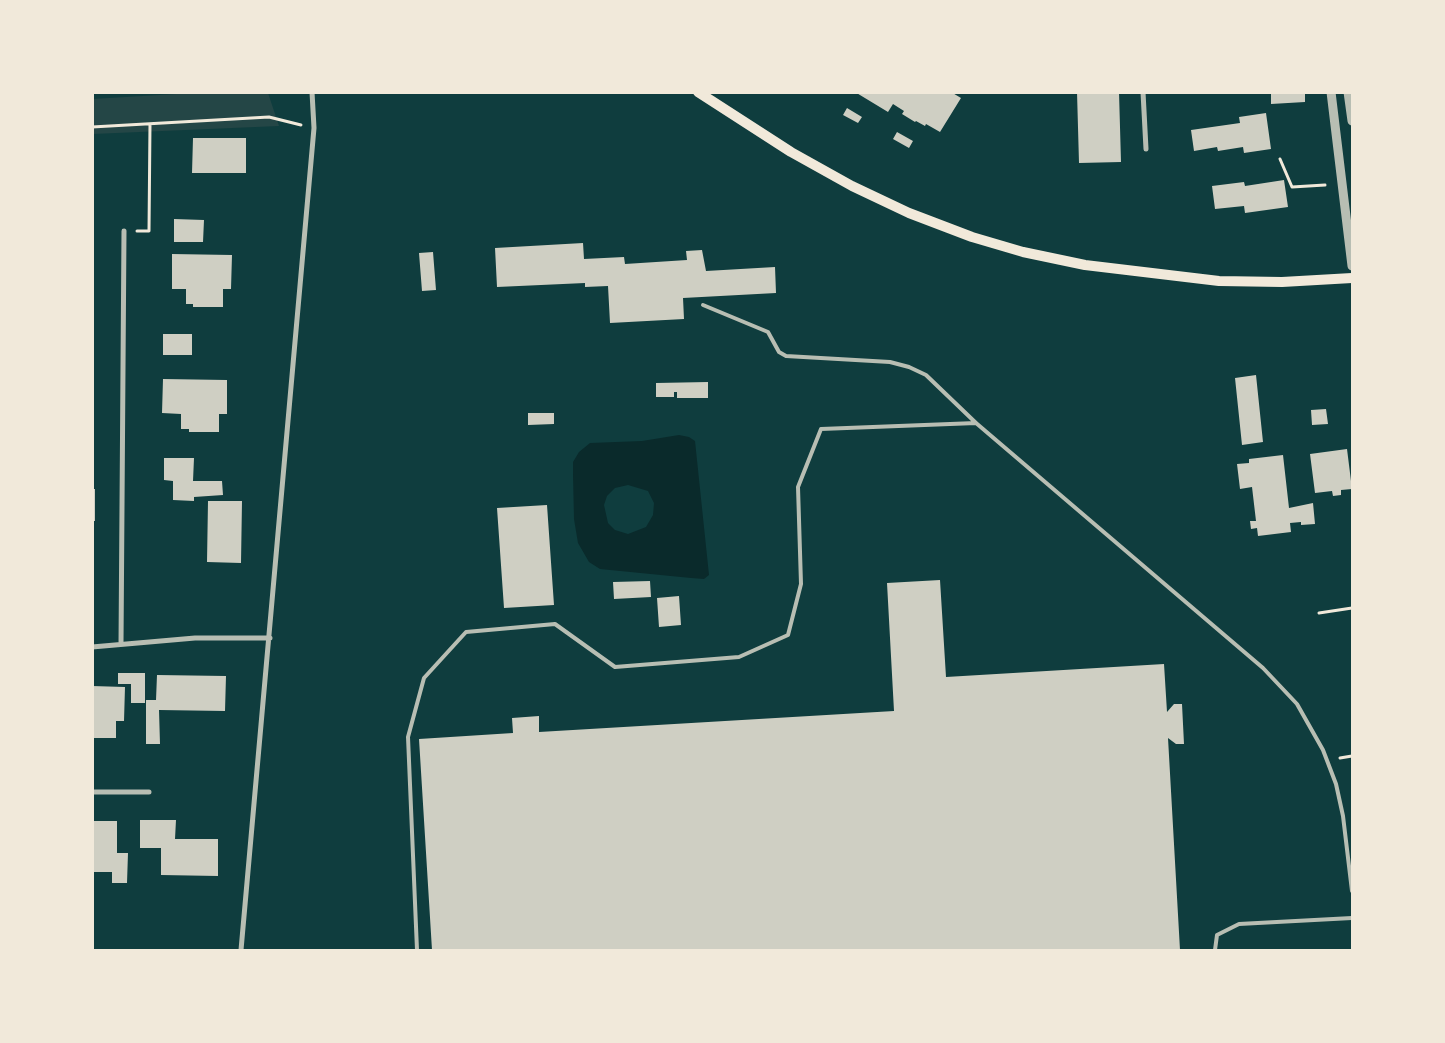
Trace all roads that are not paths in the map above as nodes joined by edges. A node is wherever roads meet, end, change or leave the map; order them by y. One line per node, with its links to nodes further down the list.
1 (312, 92): 13 (street)
2 (698, 92): 10 (main road)
3 (1143, 92): 7 (street)
4 (1331, 92): 9 (street)
5 (1348, 92): 6 (street)
6 (1352, 121)
7 (1146, 149)
8 (124, 231): 14 (street)
9 (1352, 266)
10 (1352, 278)
11 (703, 305): 12 (lane)
12 (976, 423): 18 (lane); 21 (lane)
13 (270, 638): 14 (street); 20 (street)
14 (122, 644): 15 (street)
15 (92, 648)
16 (92, 792): 17 (street)
17 (149, 792)
18 (1352, 891)
19 (1352, 918): 22 (lane)
20 (241, 950)
21 (417, 950)
22 (1215, 950)

